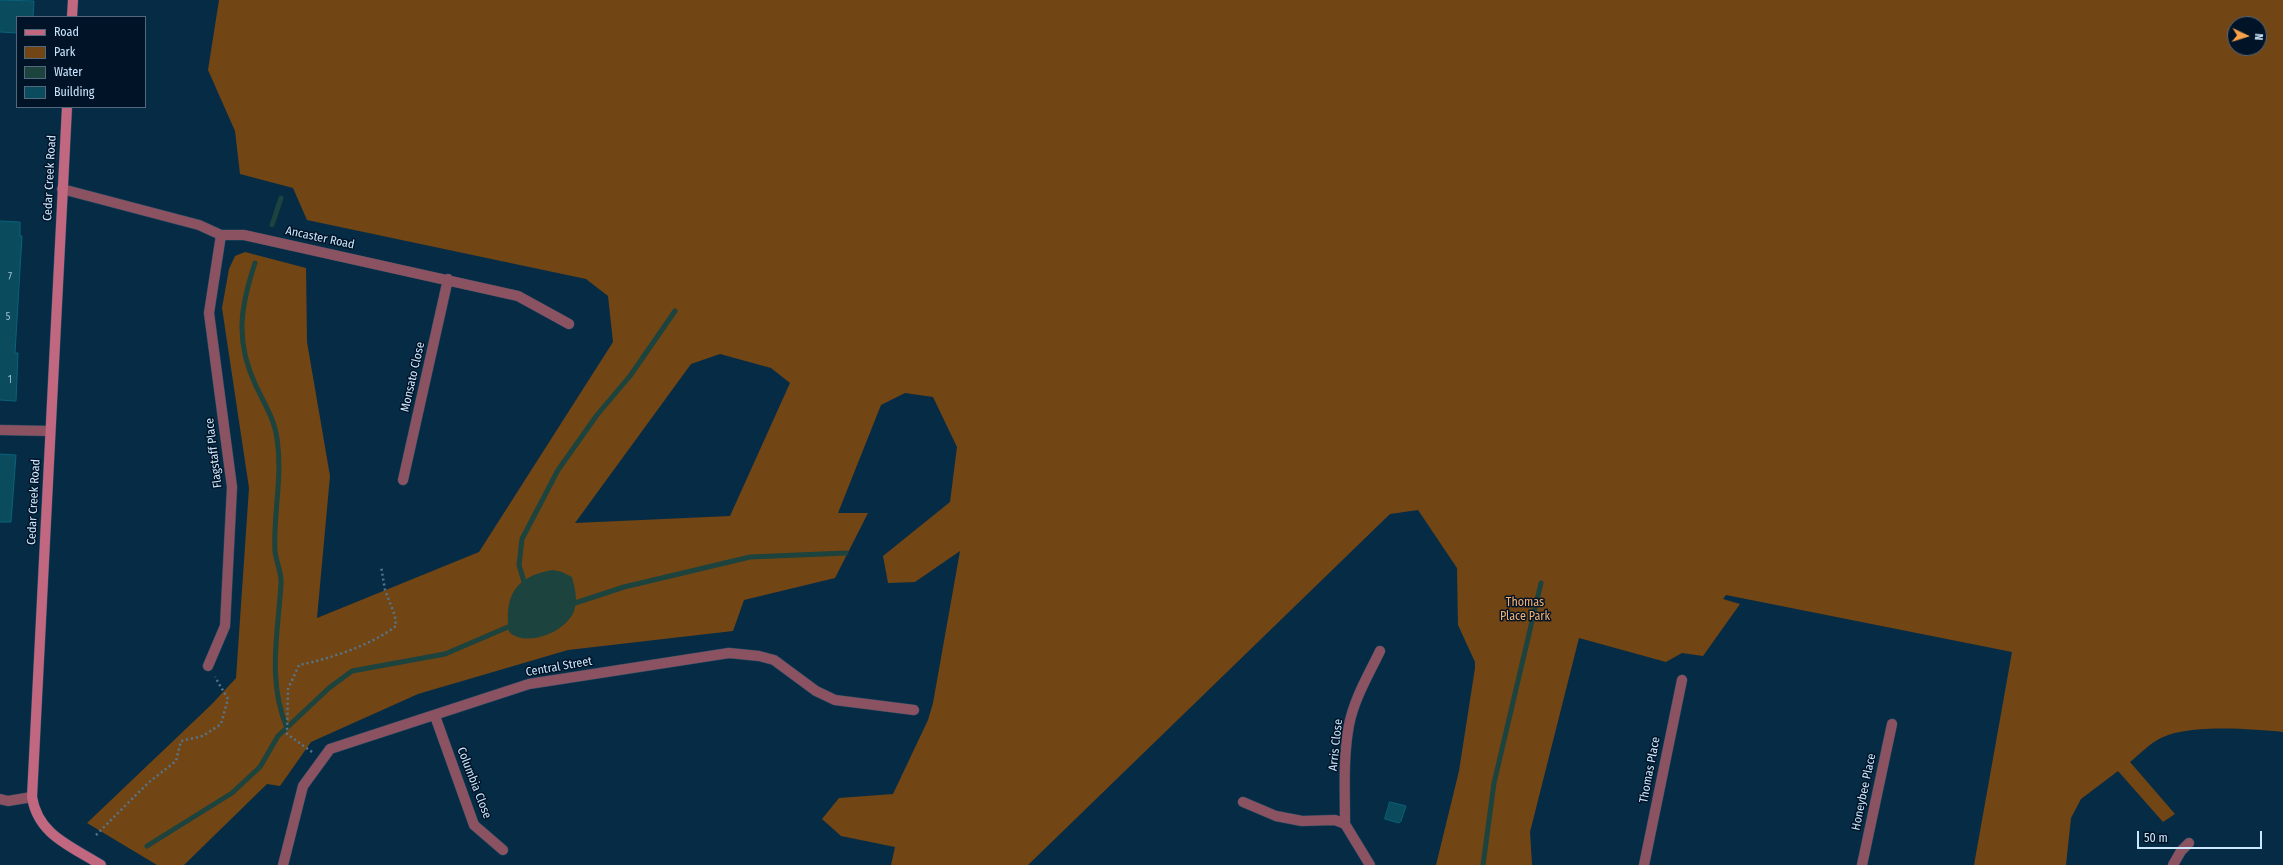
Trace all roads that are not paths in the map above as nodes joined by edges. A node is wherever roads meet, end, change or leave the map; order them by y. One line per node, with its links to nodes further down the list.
1 (73, 0): 2 (street)
2 (72, 16)
3 (67, 108): 4 (street, Cedar Creek Road)
4 (62, 189): 5 (street, Ancaster Road); 9 (street, Cedar Creek Road)
5 (221, 235): 6 (street, Ancaster Road); 12 (street, Flagstaff Place)
6 (448, 279): 7 (street, Ancaster Road); 10 (street, Monsato Close)
7 (570, 324)
8 (0, 430): 9 (street)
9 (50, 431): 17 (street, Cedar Creek Road)
10 (402, 480)
11 (1380, 650): 20 (street, Arris Close)
12 (208, 666)
13 (1682, 680): 26 (street, Thomas Place)
14 (914, 710): 15 (street, Central Street)
15 (435, 716): 22 (street, Columbia Close); 24 (street, Central Street)
16 (1892, 724): 27 (street, Honeybee Place)
17 (32, 797): 18 (street); 23 (street, Cedar Creek Road)
18 (0, 799)
19 (1243, 802): 20 (street)
20 (1345, 824): 25 (street)
21 (2189, 843): 28 (street)
22 (503, 850)
23 (100, 865)
24 (283, 865)
25 (1370, 865)
26 (1644, 865)
27 (1862, 865)
28 (2173, 865)

